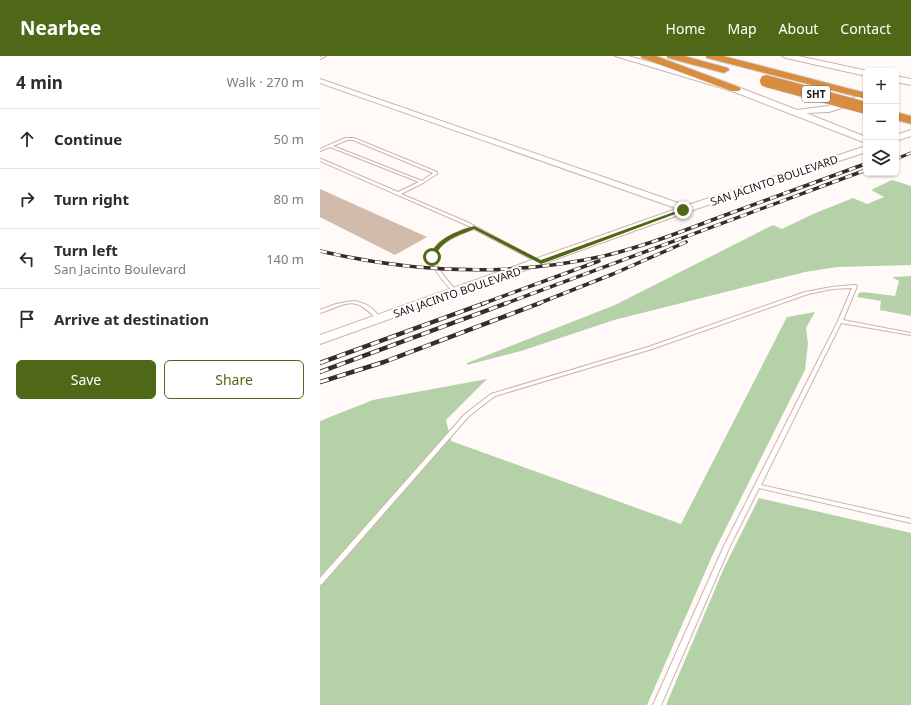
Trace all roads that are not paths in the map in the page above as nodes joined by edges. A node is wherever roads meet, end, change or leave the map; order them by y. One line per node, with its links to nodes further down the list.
1 (325, 56): 7 (lane)
2 (619, 56): 12 (main road)
3 (646, 56): 12 (highway)
4 (672, 56): 16 (highway, SHT, bridge)
5 (711, 56): 13 (highway, SHT)
6 (786, 56): 8 (main road)
7 (320, 58)
8 (863, 72)
9 (899, 80): 11 (main road)
10 (320, 81): 30 (street)
11 (911, 82)
12 (735, 89): 18 (main road)
13 (863, 96)
14 (863, 98): 18 (main road)
15 (899, 105): 17 (highway)
16 (863, 107)
17 (911, 108)
18 (790, 110): 23 (main road)
19 (899, 117): 20 (highway)
20 (911, 120)
21 (911, 133): 22 (main road)
22 (899, 137)
23 (863, 139)
24 (330, 146): 26 (lane); 28 (lane); 28 (lane)
25 (863, 149): 30 (main road, SAN JACINTO BOULEVARD)
26 (320, 150)
27 (320, 160): 29 (lane)
28 (422, 182): 29 (lane)
29 (398, 194): 31 (lane)
30 (687, 209): 32 (main road, SAN JACINTO BOULEVARD)
31 (474, 227): 32 (lane); 33 (lane)
32 (541, 262): 33 (main road, SAN JACINTO BOULEVARD)
33 (455, 292): 35 (main road, SAN JACINTO BOULEVARD)
34 (320, 312): 35 (lane)
35 (379, 319): 38 (main road, SAN JACINTO BOULEVARD)
36 (840, 322): 37 (lane); 39 (lane); 41 (lane)
37 (911, 334)
38 (320, 340)
39 (758, 486): 40 (lane); 42 (lane)
40 (911, 521)
41 (320, 582)
42 (657, 705)

